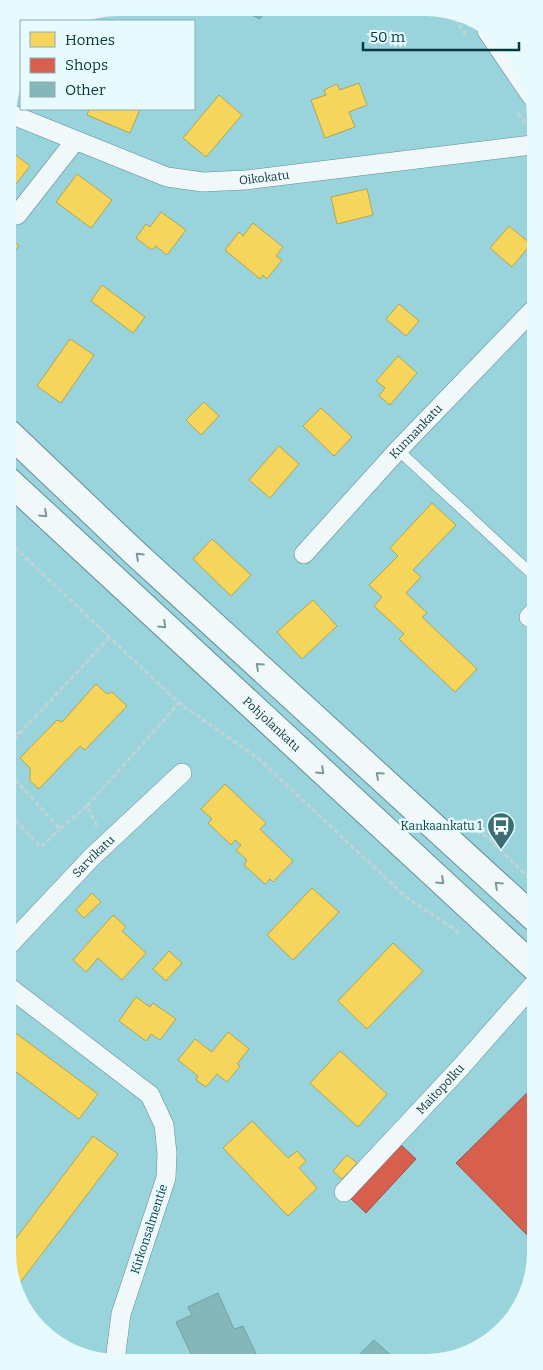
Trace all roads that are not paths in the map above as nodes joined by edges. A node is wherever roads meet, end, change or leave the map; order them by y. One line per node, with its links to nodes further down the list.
1 (500, 50): 2 (street)
2 (517, 75)
3 (16, 116): 4 (street, Oikokatu)
4 (75, 141): 5 (street, Oikokatu); 6 (street)
5 (527, 146)
6 (17, 215)
7 (527, 316): 9 (street, Kunnankatu)
8 (16, 440): 14 (main road, one-way to 8)
9 (398, 450): 11 (street, Kunnankatu); 12 (lane)
10 (16, 487): 16 (main road, Pohjolankatu, one-way to 16)
11 (304, 554)
12 (527, 569)
13 (182, 773): 15 (street, Sarvikatu)
14 (527, 912)
15 (16, 938)
16 (527, 961)
17 (527, 992): 19 (street, Maitopolku)
18 (16, 993): 20 (street, Kirkonsalmentie)
19 (344, 1192)
20 (116, 1354)

